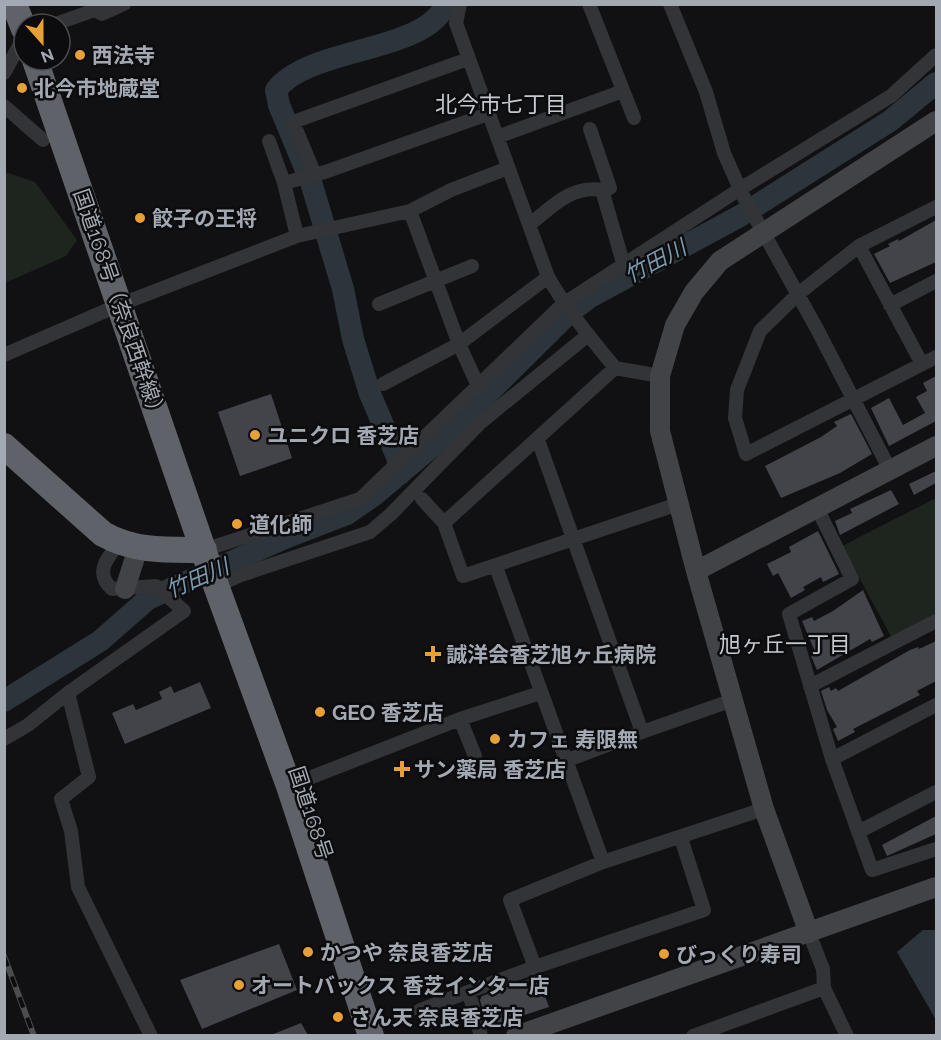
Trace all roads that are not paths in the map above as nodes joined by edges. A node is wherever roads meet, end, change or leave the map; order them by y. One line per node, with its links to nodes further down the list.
1 (124, 4): 5 (street)
2 (460, 4): 9 (street)
3 (589, 4): 12 (street)
4 (670, 4): 25 (street)
5 (94, 7): 6 (street)
6 (72, 17)
7 (936, 55): 25 (street)
8 (12, 59): 11 (street)
9 (468, 59): 14 (street); 22 (street)
10 (39, 72): 39 (highway, 国道168号（奈良西幹線）)
11 (4, 73)
12 (623, 91): 15 (street); 18 (street)
13 (4, 106): 19 (street)
14 (488, 114): 18 (street); 22 (street)
15 (634, 118)
16 (936, 122): 29 (street)
17 (590, 129): 24 (street)
18 (496, 137): 21 (street)
19 (43, 140)
20 (269, 141): 23 (street)
21 (508, 168): 27 (street); 28 (street)
22 (315, 175): 23 (street)
23 (284, 183): 30 (street)
24 (602, 190): 28 (street); 33 (street)
25 (741, 191): 29 (street); 33 (street)
26 (936, 207): 31 (street)
27 (410, 212): 30 (street); 35 (street)
28 (529, 225): 34 (street)
29 (760, 225): 37 (street); 48 (street)
30 (297, 236): 39 (street)
31 (859, 246): 37 (street); 40 (street)
32 (472, 266): 35 (street)
33 (624, 266): 41 (street)
34 (548, 277): 41 (street); 43 (street)
35 (435, 281): 38 (street); 43 (street)
36 (936, 281): 40 (street)
37 (798, 294): 51 (street); 51 (street)
38 (380, 304)
39 (119, 305): 44 (street); 62 (highway, 国道168号（奈良西幹線）)
40 (890, 305): 46 (street)
41 (565, 306): 42 (street); 50 (street)
42 (587, 332): 47 (street); 66 (street)
43 (459, 344): 49 (street); 50 (street)
44 (4, 355)
45 (936, 357): 46 (street)
46 (922, 364): 51 (street)
47 (615, 368): 48 (street); 52 (street)
48 (660, 376): 57 (street)
49 (383, 384)
50 (479, 388): 62 (street)
51 (854, 398): 55 (street)
52 (538, 440): 59 (street); 60 (street)
53 (4, 446): 61 (highway)
54 (936, 447): 55 (street)
55 (890, 470): 58 (street)
56 (422, 499): 59 (street)
57 (678, 504): 60 (street); 64 (street)
58 (817, 508): 64 (street); 68 (street)
59 (444, 523): 63 (street)
60 (573, 538): 63 (street); 74 (street)
61 (129, 546): 62 (highway); 65 (street); 65 (street)
62 (205, 554): 66 (highway, 国道168号)
63 (496, 567): 70 (street)
64 (696, 571): 71 (street)
65 (125, 589): 69 (street)
66 (219, 591): 79 (highway, 国道168号)
67 (936, 621): 68 (street)
68 (810, 686): 77 (street)
69 (68, 693): 75 (street); 92 (street)
70 (540, 693): 73 (street); 78 (street)
71 (733, 700): 74 (street); 81 (street)
72 (936, 705): 77 (street)
73 (460, 719): 76 (street); 79 (street)
74 (642, 732): 78 (street)
75 (4, 739)
76 (476, 756)
77 (832, 759): 82 (street)
78 (565, 762): 85 (street)
79 (295, 784): 93 (highway, 国道168号); 94 (highway, 国道168号)
80 (936, 792): 82 (street)
81 (765, 809): 83 (street); 87 (street)
82 (858, 832): 84 (street)
83 (681, 838): 85 (street); 88 (street)
84 (936, 849)
85 (603, 862): 88 (street)
86 (936, 887): 87 (street)
87 (809, 933): 89 (street); 96 (street)
88 (535, 967): 90 (street)
89 (824, 988): 97 (street); 98 (street)
90 (469, 993): 91 (street); 95 (street)
91 (420, 1010)
92 (151, 1035)
93 (371, 1035)
94 (385, 1035)
95 (481, 1035)
96 (516, 1035)
97 (697, 1035)
98 (847, 1035)

